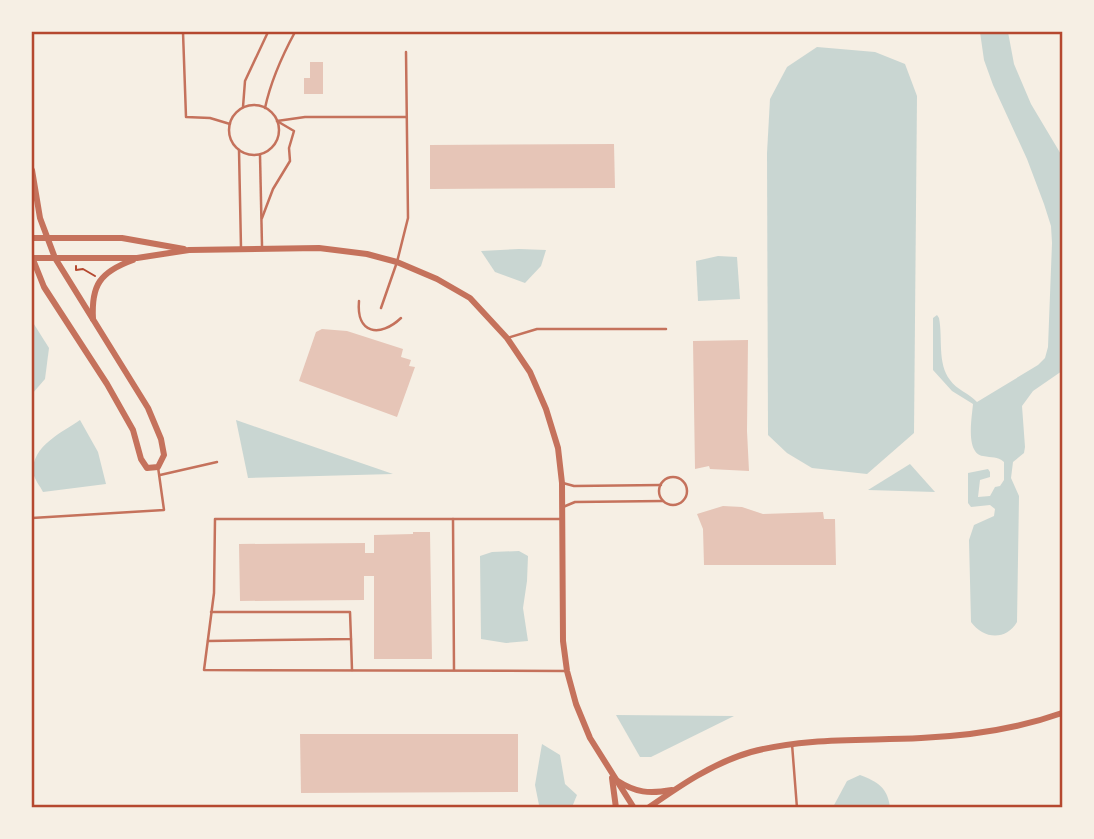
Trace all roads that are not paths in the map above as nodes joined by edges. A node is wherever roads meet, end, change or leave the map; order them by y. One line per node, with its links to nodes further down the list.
1 (183, 32): 9 (lane)
2 (268, 32): 5 (lane)
3 (295, 32): 6 (lane)
4 (406, 52): 7 (lane)
5 (243, 108): 6 (lane); 9 (lane)
6 (265, 108): 8 (lane)
7 (406, 117): 8 (lane); 22 (lane)
8 (277, 121): 11 (lane); 13 (lane)
9 (230, 124): 10 (lane)
10 (239, 150): 11 (lane); 17 (lane)
11 (260, 154): 13 (lane)
12 (32, 170): 15 (street)
13 (262, 218): 18 (lane)
14 (32, 238): 15 (street)
15 (46, 239): 16 (street); 20 (street)
16 (189, 250): 17 (street); 21 (street)
17 (241, 250): 18 (street)
18 (262, 250): 22 (street)
19 (32, 258): 20 (street); 30 (street)
20 (55, 258): 21 (street); 26 (street)
21 (137, 258): 26 (street)
22 (397, 262): 24 (lane); 28 (street)
23 (359, 301): 25 (lane)
24 (381, 308)
25 (401, 318)
26 (93, 321): 30 (street)
27 (666, 329): 28 (lane)
28 (507, 338): 31 (street)
29 (217, 462): 30 (lane)
30 (159, 471): 35 (lane)
31 (562, 483): 32 (lane); 34 (street)
32 (660, 485): 33 (lane); 33 (lane)
33 (663, 501): 34 (lane)
34 (563, 507): 37 (street)
35 (32, 517)
36 (453, 519): 37 (lane); 38 (lane); 42 (lane)
37 (563, 519): 43 (street)
38 (211, 612): 39 (lane); 40 (lane)
39 (351, 639): 40 (lane); 41 (lane)
40 (208, 640): 41 (lane)
41 (352, 670): 42 (lane)
42 (454, 671): 43 (lane)
43 (567, 671): 46 (street)
44 (1062, 713): 45 (street)
45 (792, 744): 47 (street); 51 (lane)
46 (612, 776): 47 (street); 48 (street); 49 (street)
47 (675, 789): 50 (street)
48 (616, 807)
49 (634, 807)
50 (648, 807)
51 (797, 807)

